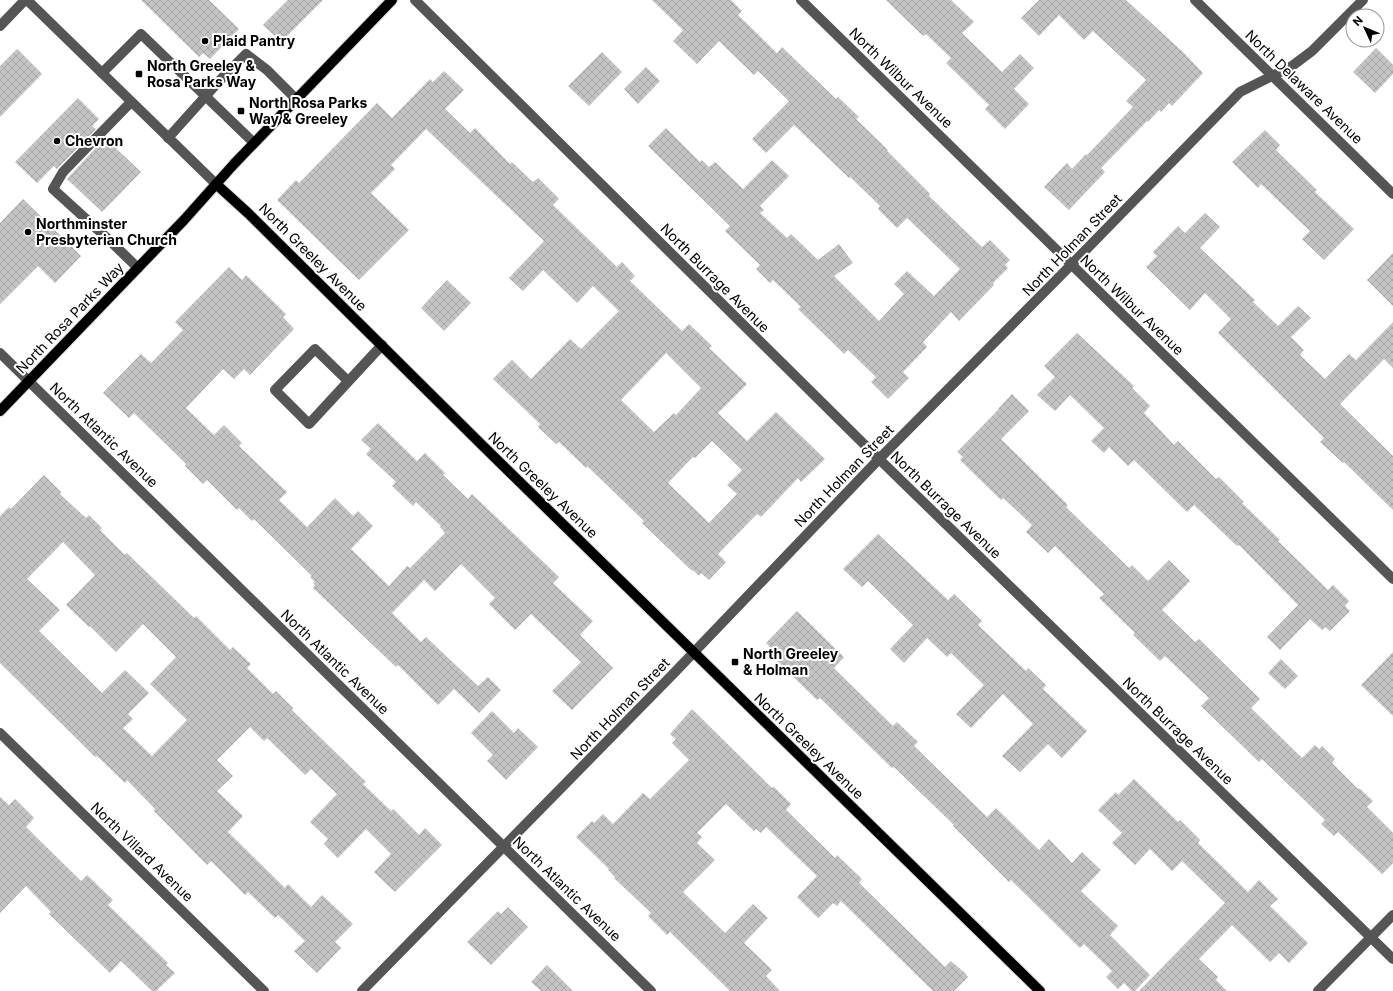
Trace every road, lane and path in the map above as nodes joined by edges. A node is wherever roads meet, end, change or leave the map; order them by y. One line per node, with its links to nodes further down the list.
1 (26, 0): 7 (street); 8 (street, North Greeley Avenue)
2 (392, 0): 11 (main road, North Rosa Parks Way)
3 (415, 0): 24 (street, North Burrage Avenue)
4 (801, 0): 17 (street, North Wilbur Avenue)
5 (1195, 0): 9 (street, North Delaware Avenue)
6 (1363, 0): 9 (street, North Holman Street)
7 (0, 26)
8 (102, 73): 10 (street); 12 (street, North Greeley Avenue)
9 (1273, 76): 16 (street, North Delaware Avenue); 17 (street, North Holman Street)
10 (205, 97): 11 (street); 13 (street); 14 (street)
11 (296, 99): 14 (main road, North Rosa Parks Way)
12 (131, 102): 13 (street, North Greeley Avenue); 18 (street)
13 (168, 138): 15 (street, North Greeley Avenue)
14 (254, 143): 15 (main road, North Rosa Parks Way)
15 (216, 184): 18 (main road, North Rosa Parks Way); 19 (main road, North Greeley Avenue)
16 (1393, 194)
17 (1071, 265): 24 (street, North Holman Street); 25 (street, North Wilbur Avenue)
18 (138, 268): 21 (main road, North Rosa Parks Way)
19 (382, 345): 22 (street); 26 (main road, North Greeley Avenue)
20 (0, 353): 21 (street, North Atlantic Avenue)
21 (29, 381): 23 (main road, North Rosa Parks Way); 28 (street, North Atlantic Avenue)
22 (348, 382): 22 (street)
23 (0, 412)
24 (879, 460): 26 (street, North Holman Street); 30 (street, North Burrage Avenue)
25 (1393, 579)
26 (694, 653): 28 (street, North Holman Street); 35 (main road, North Greeley Avenue)
27 (0, 733): 32 (street, North Villard Avenue)
28 (504, 847): 33 (street, North Holman Street); 34 (street, North Atlantic Avenue)
29 (1393, 915): 30 (street)
30 (1371, 937): 31 (street, North Burrage Avenue); 36 (street)
31 (1393, 959)
32 (264, 991)
33 (362, 991)
34 (651, 991)
35 (1040, 991)
36 (1318, 991)

